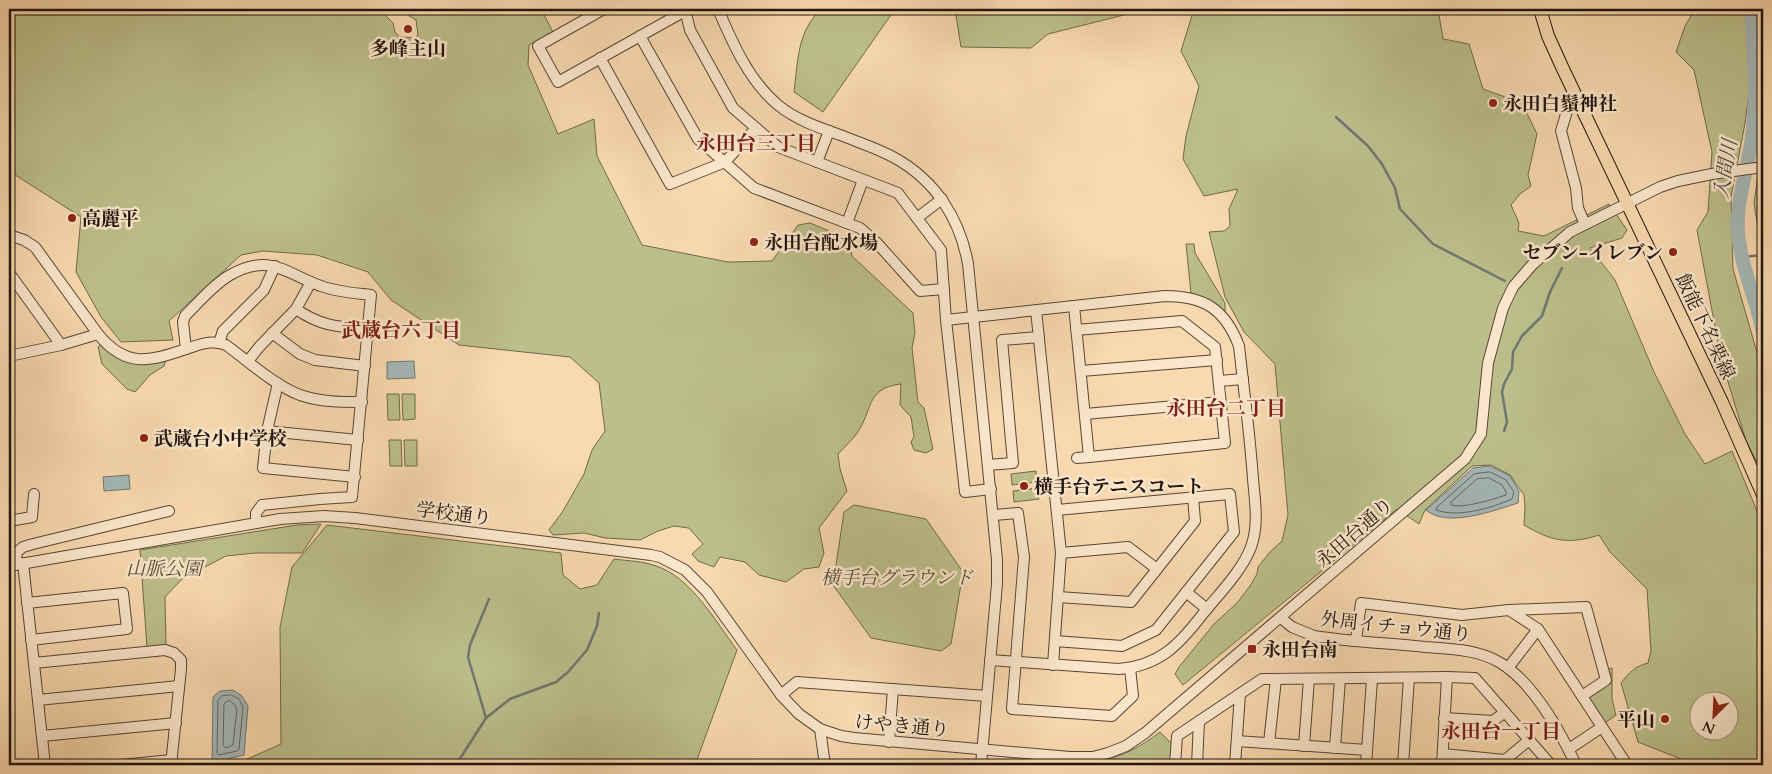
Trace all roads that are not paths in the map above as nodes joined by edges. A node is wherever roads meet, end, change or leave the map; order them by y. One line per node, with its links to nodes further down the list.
1 (604, 9): 6 (street)
2 (718, 9): 9 (street)
3 (1540, 9): 7 (main road, 飯能下名栗線)
4 (685, 10): 5 (street); 8 (street)
5 (640, 36): 6 (street); 10 (street)
6 (600, 58): 10 (street)
7 (1573, 91): 15 (main road, 飯能下名栗線); 18 (street)
8 (756, 128): 10 (street); 11 (street)
9 (828, 131): 11 (street); 14 (street)
10 (725, 162): 17 (street)
11 (817, 162): 13 (street)
12 (1763, 167): 15 (street, 永田台通り)
13 (863, 180): 16 (street); 17 (street)
14 (942, 199): 16 (street); 27 (street)
15 (1628, 203): 18 (street, 永田台通り); 56 (main road, 飯能下名栗線)
16 (917, 218): 23 (street)
17 (847, 223): 23 (street)
18 (1585, 224): 71 (street, 永田台通り)
19 (9, 235): 32 (street)
20 (275, 266): 22 (street); 34 (street); 36 (street)
21 (9, 275): 35 (street)
22 (311, 282): 25 (street); 29 (street)
23 (944, 289): 28 (street)
24 (1074, 306): 26 (street); 30 (street); 42 (street)
25 (296, 309): 29 (street); 31 (street)
26 (1036, 310): 27 (street); 33 (street)
27 (973, 317): 28 (street); 52 (street)
28 (946, 320): 54 (street)
29 (367, 329): 40 (street)
30 (1076, 330): 38 (street); 41 (street)
31 (272, 333): 39 (street); 40 (street)
32 (98, 334): 35 (street); 36 (street)
33 (1039, 337): 52 (street); 58 (street)
34 (219, 343): 36 (street); 39 (street)
35 (61, 345): 37 (street)
36 (186, 349)
37 (9, 356)
38 (1217, 360): 41 (street); 43 (street)
39 (248, 361): 44 (street)
40 (365, 366): 45 (street)
41 (1080, 372): 47 (street)
42 (1243, 379): 43 (street); 69 (street)
43 (1219, 381): 46 (street)
44 (278, 383): 45 (street); 48 (street)
45 (362, 402): 49 (street)
46 (1221, 402): 47 (street); 50 (street)
47 (1085, 414): 50 (street)
48 (267, 431): 49 (street); 53 (street)
49 (358, 440): 53 (street)
50 (1089, 457): 51 (street)
51 (1077, 458)
52 (988, 465): 54 (street)
53 (355, 477): 62 (street)
54 (991, 490): 60 (street)
55 (34, 494): 61 (street)
56 (1763, 495)
57 (1193, 497): 58 (street); 65 (street); 66 (street)
58 (1056, 510): 63 (street)
59 (169, 511): 64 (street)
60 (994, 515): 76 (street); 78 (street)
61 (9, 521)
62 (256, 523): 64 (street, 学校通り); 91 (street, 学校通り)
63 (1061, 553): 65 (street); 67 (street)
64 (16, 565): 68 (street)
65 (1157, 569): 67 (street)
66 (1186, 592): 69 (street); 75 (street)
67 (1058, 597): 75 (street)
68 (27, 603): 73 (street); 73 (street)
69 (1207, 609): 80 (street)
70 (1509, 610): 72 (street); 74 (street); 93 (street)
71 (1281, 618): 74 (street, 外周イチョウ通り); 108 (street, 永田台通り)
72 (1538, 629): 81 (street); 93 (street)
73 (31, 640): 77 (street)
74 (1356, 640): 81 (street, 外周イチョウ通り)
75 (1055, 641): 79 (street)
76 (990, 660): 78 (street); 92 (street)
77 (34, 662): 88 (street); 94 (street)
78 (1015, 662): 79 (street); 80 (street)
79 (1053, 664): 80 (street)
80 (1130, 668)
81 (1508, 668): 109 (street, 外周イチョウ通り)
82 (1447, 677): 83 (street); 95 (street); 96 (street)
83 (1409, 678): 87 (street); 121 (street)
84 (1276, 679): 85 (street); 90 (street); 105 (street)
85 (1309, 679): 86 (street); 106 (street)
86 (1340, 679): 87 (street); 107 (street)
87 (1372, 679): 110 (street)
88 (179, 686): 94 (street); 98 (street)
89 (893, 689): 91 (street); 92 (street); 104 (street)
90 (1240, 694): 97 (street); 103 (street)
91 (781, 695): 100 (street, 学校通り)
92 (987, 696): 108 (street)
93 (1582, 696): 99 (street)
94 (38, 700): 101 (street)
95 (1505, 712): 96 (street); 102 (street)
96 (1444, 718): 111 (street)
97 (1199, 721): 117 (street); 118 (street)
98 (176, 723): 101 (street); 112 (street)
99 (1602, 728): 109 (street); 125 (street)
100 (820, 729): 104 (street, けやき通り); 115 (street)
101 (42, 736): 113 (street)
102 (1529, 740): 111 (street); 123 (street)
103 (1237, 741): 105 (street); 119 (street)
104 (889, 742): 108 (street, けやき通り)
105 (1269, 743): 106 (street)
106 (1304, 746): 107 (street)
107 (1335, 748): 110 (street)
108 (982, 749): 116 (street)
109 (1569, 749): 124 (street, 外周イチョウ通り)
110 (1367, 750): 120 (street)
111 (1443, 754): 122 (street)
112 (171, 763): 114 (street)
113 (45, 765)
114 (121, 765)
115 (825, 765)
116 (981, 765)
117 (1175, 765)
118 (1197, 765)
119 (1235, 765)
120 (1366, 765)
121 (1403, 765)
122 (1442, 765)
123 (1551, 765)
124 (1576, 765)
125 (1626, 765)

